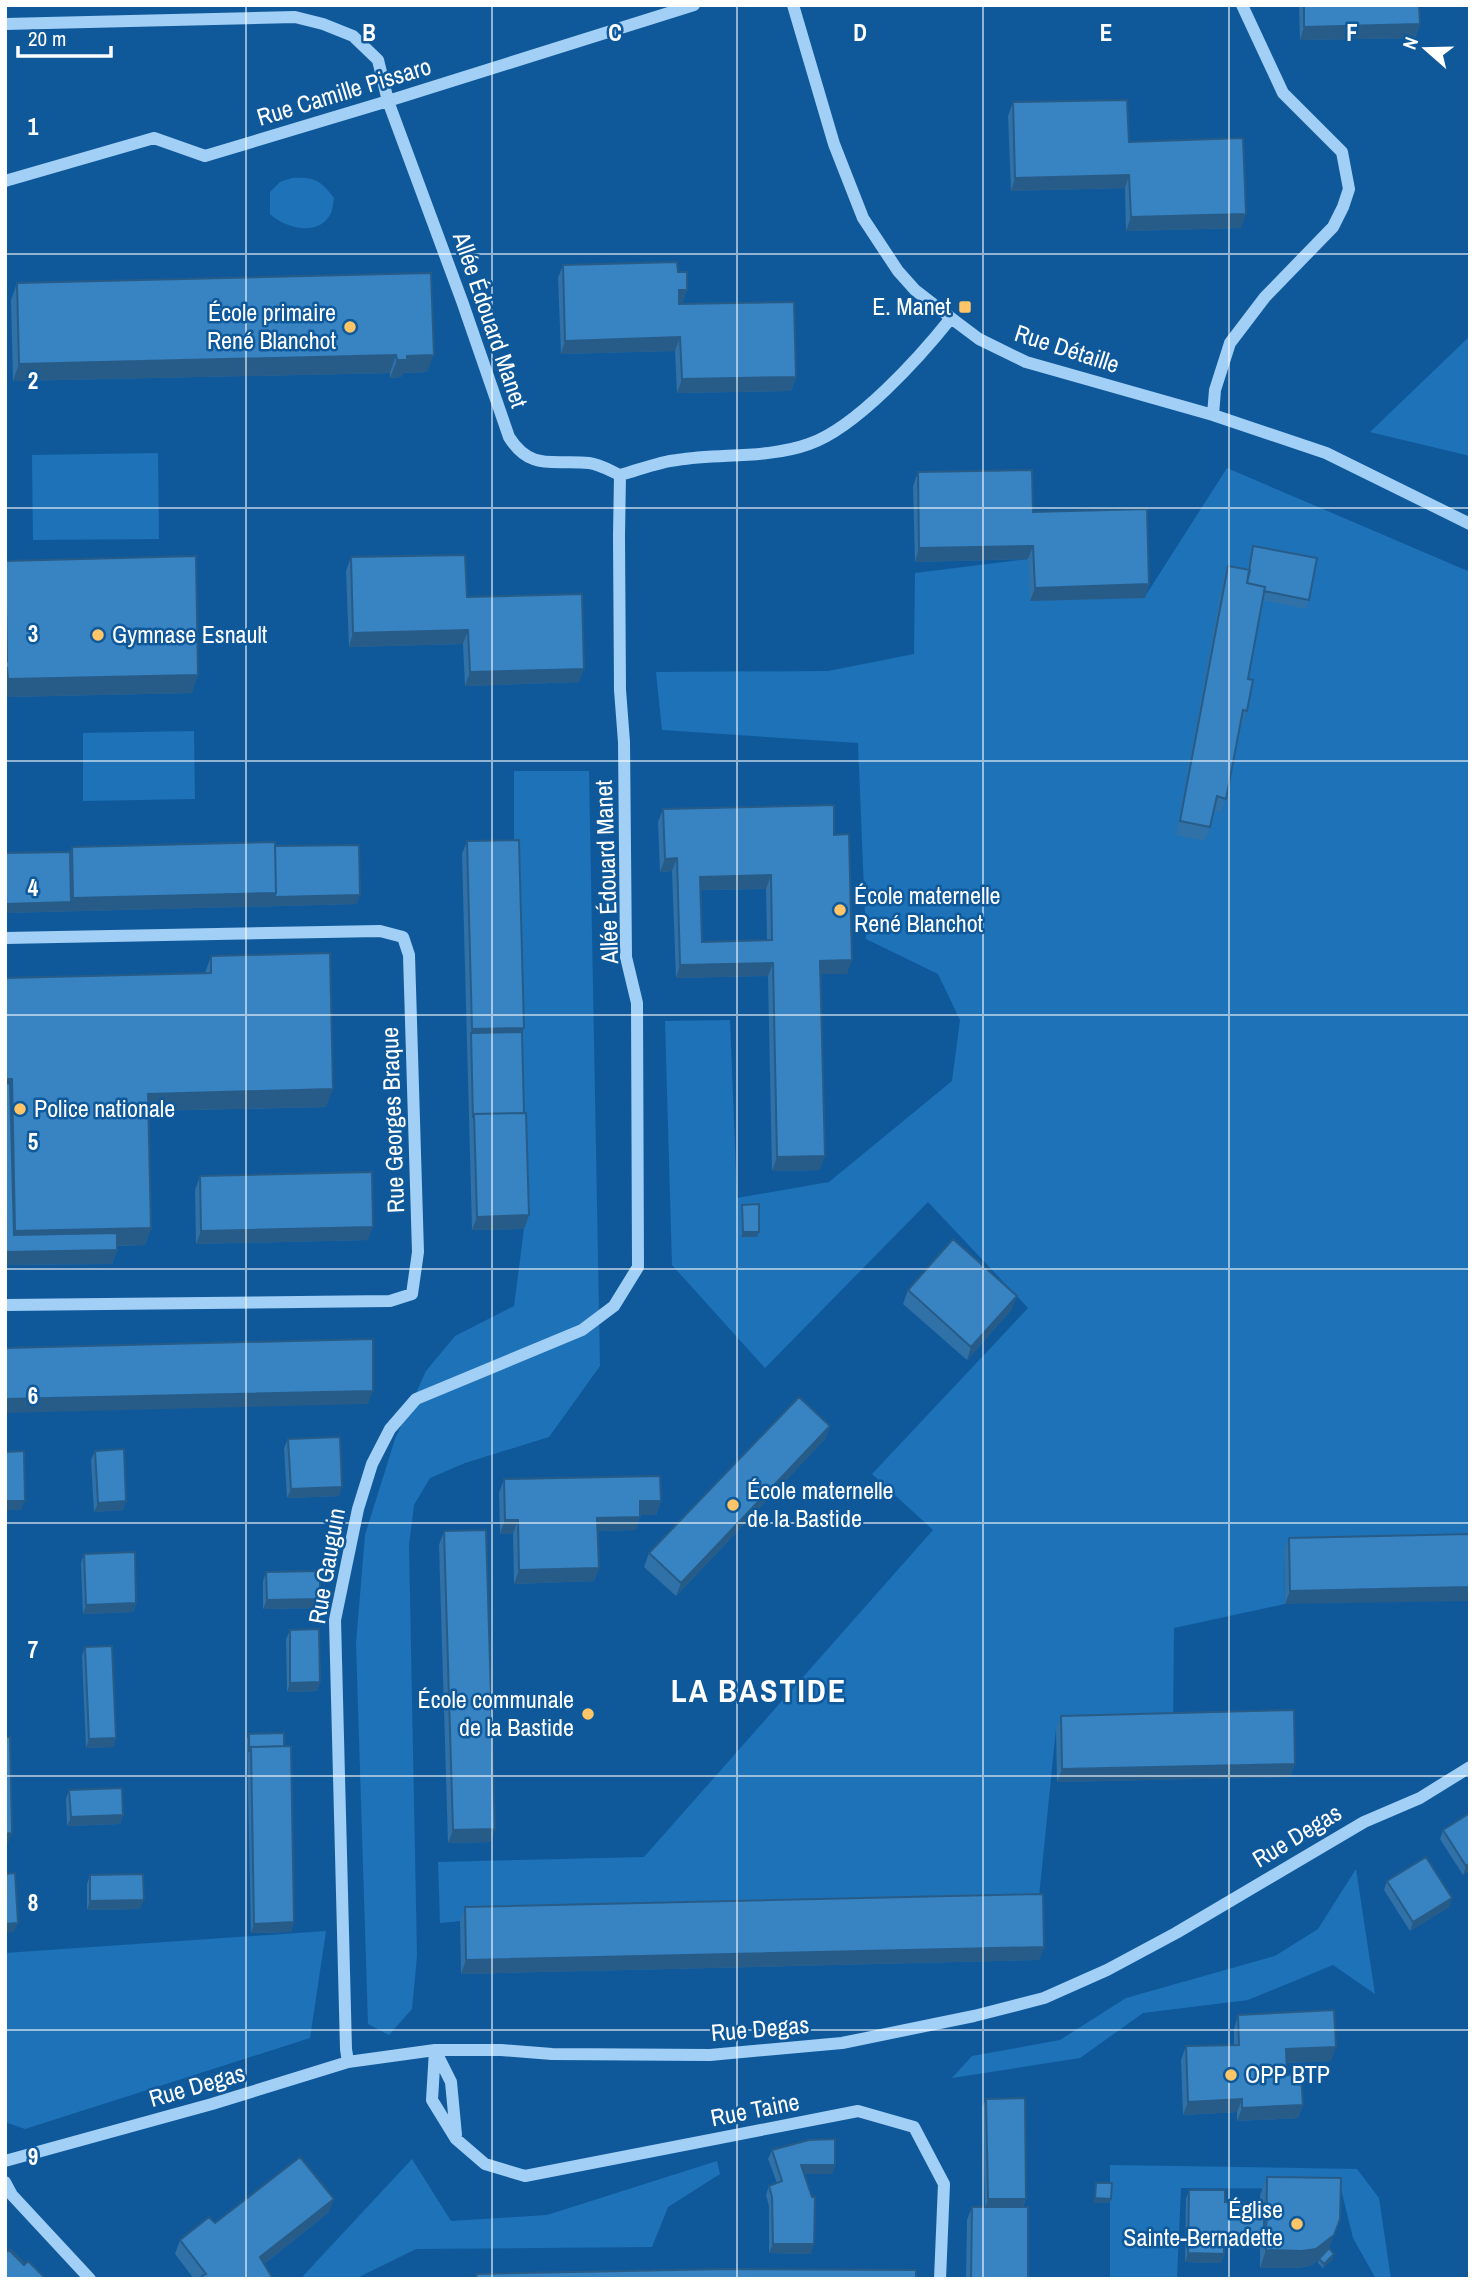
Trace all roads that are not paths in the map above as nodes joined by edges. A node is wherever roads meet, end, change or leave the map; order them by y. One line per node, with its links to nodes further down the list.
1 (694, 5): 5 (street, Rue Camille Pissaro)
2 (793, 5): 7 (street, Rue Détaille)
3 (1242, 5): 8 (street)
4 (5, 24): 5 (street, Allée Édouard Manet)
5 (388, 101): 6 (street, Rue Camille Pissaro); 9 (street, Allée Édouard Manet)
6 (5, 181)
7 (951, 318): 8 (street, Rue Détaille); 9 (street)
8 (1213, 415): 10 (street, Rue Détaille)
9 (620, 475): 12 (street, Allée Édouard Manet)
10 (1470, 524)
11 (5, 939): 13 (street, Rue Georges Braque)
12 (638, 1268): 16 (street, Rue Gauguin)
13 (5, 1305)
14 (1470, 1767): 15 (street, Rue Degas)
15 (435, 2050): 16 (street, Rue Degas); 17 (street); 17 (street, Rue Taine)
16 (348, 2062): 18 (street, Rue Degas)
17 (456, 2139): 21 (street, Rue Taine)
18 (5, 2161)
19 (5, 2182): 20 (street)
20 (90, 2279)
21 (940, 2279)

